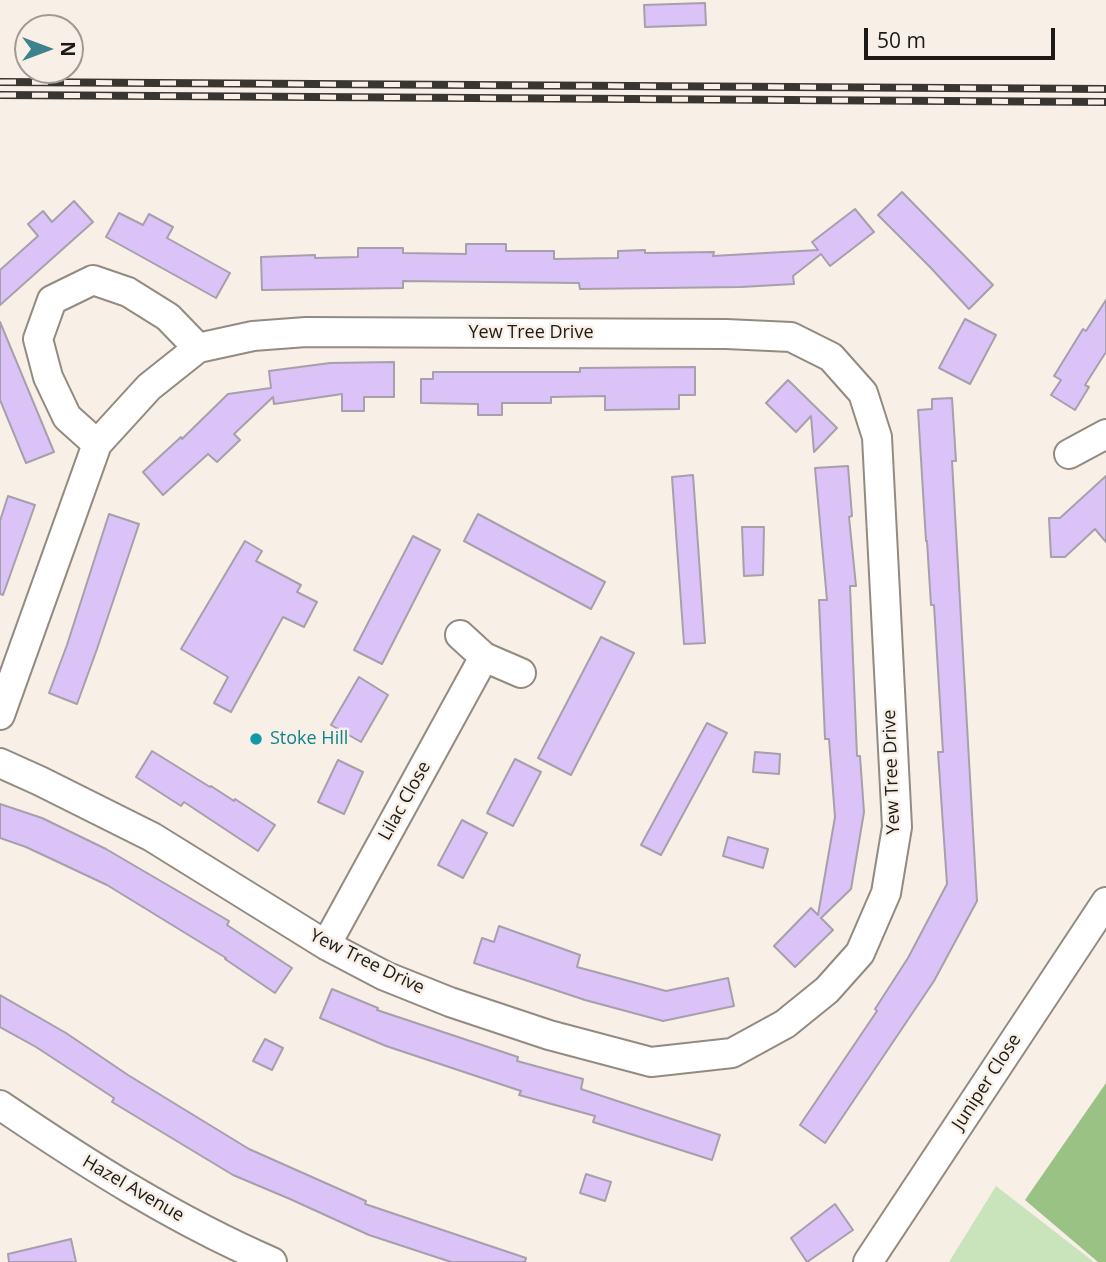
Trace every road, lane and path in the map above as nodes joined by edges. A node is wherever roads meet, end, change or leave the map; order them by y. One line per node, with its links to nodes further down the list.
1 (198, 348): 3 (street, Yew Tree Drive); 3 (street); 11 (street, Yew Tree Drive)
2 (1106, 434): 4 (street)
3 (97, 444): 8 (street, Yew Tree Drive)
4 (1069, 454)
5 (460, 635): 6 (street)
6 (484, 657): 7 (street); 11 (street, Lilac Close)
7 (521, 673)
8 (0, 715)
9 (0, 763): 11 (street, Yew Tree Drive)
10 (1106, 902): 14 (street, Juniper Close)
11 (326, 945)
12 (0, 1105): 13 (street, Hazel Avenue)
13 (272, 1262)
14 (868, 1262)

